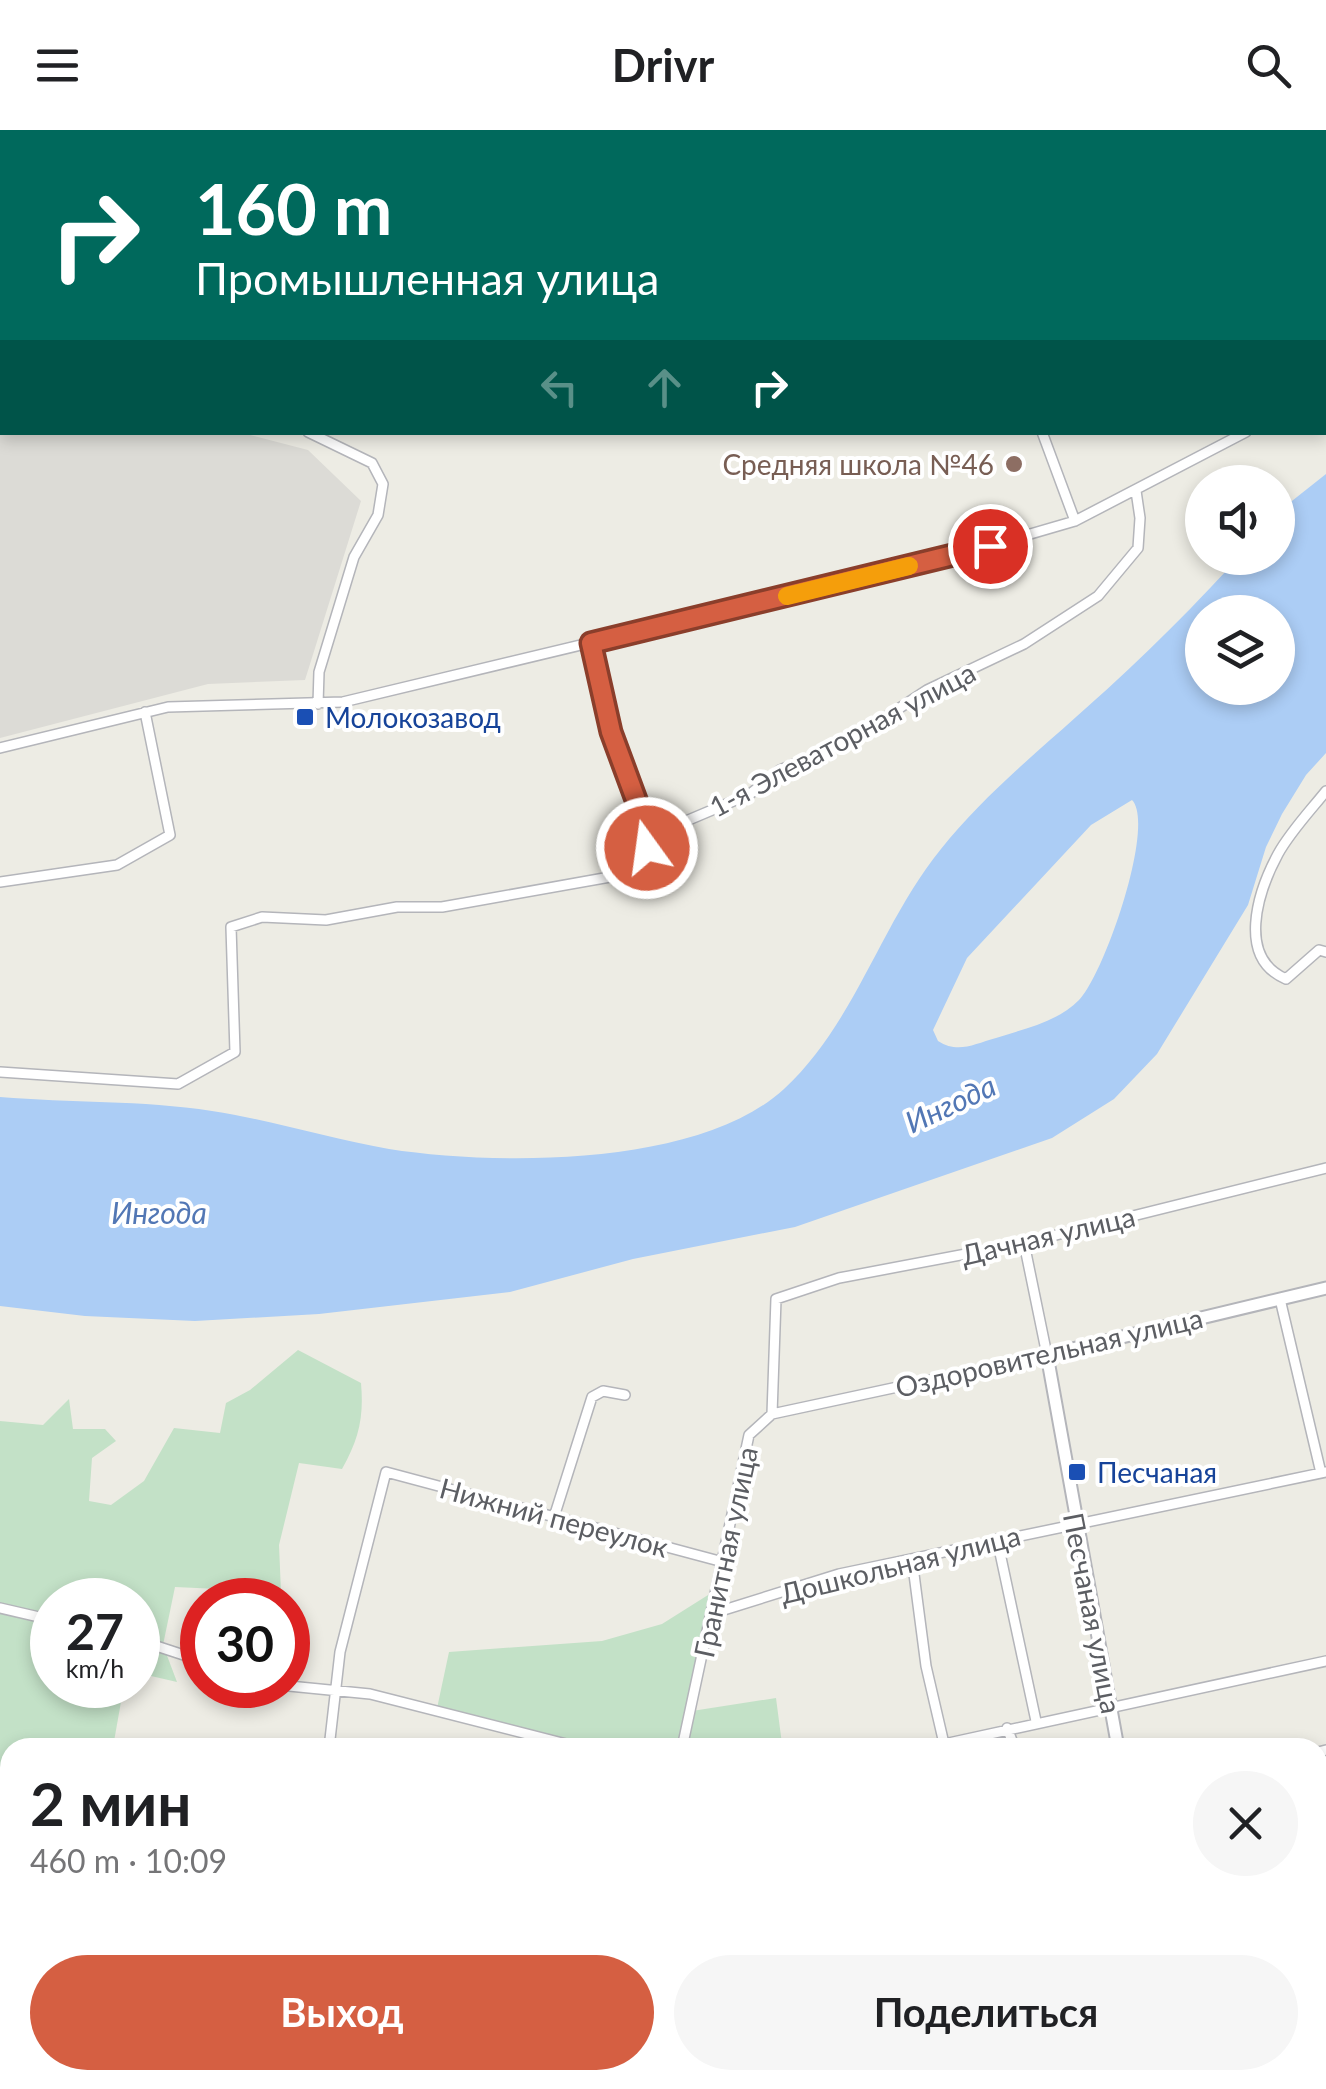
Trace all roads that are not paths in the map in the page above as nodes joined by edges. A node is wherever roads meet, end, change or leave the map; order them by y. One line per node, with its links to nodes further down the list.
1 (314, 435): 7 (street)
2 (1043, 435): 5 (street)
3 (1240, 435): 4 (street)
4 (1136, 491): 5 (street); 11 (street, 1-я Элеваторная улица)
5 (1075, 521): 6 (street)
6 (591, 643): 7 (street); 11 (street)
7 (318, 704): 8 (street)
8 (145, 712): 9 (street); 12 (street)
9 (0, 748)
10 (1326, 791): 13 (street)
11 (652, 843): 14 (street, 1-я Элеваторная улица)
12 (0, 882)
13 (1323, 951)
14 (0, 1072)
15 (1326, 1168): 16 (street, Дачная улица)
16 (1024, 1243): 19 (street, Дачная улица); 20 (street, Песчаная улица)
17 (1326, 1288): 18 (street, Оздоровительная улица)
18 (1280, 1299): 20 (street, Оздоровительная улица); 23 (street)
19 (773, 1304): 22 (street, Гранитная улица)
20 (1047, 1354): 22 (street, Оздоровительная улица); 25 (street, Песчаная улица)
21 (625, 1396): 24 (street)
22 (772, 1414): 28 (street, Гранитная улица)
23 (1324, 1472): 25 (street, Дошкольная улица)
24 (554, 1517): 28 (street, Нижний переулок); 34 (street, Нижний переулок)
25 (1076, 1524): 26 (street, Дошкольная улица); 35 (street, Песчаная улица)
26 (997, 1539): 27 (street, Дошкольная улица); 36 (street)
27 (912, 1559): 30 (street, Дошкольная улица); 41 (street)
28 (723, 1562): 30 (street, Гранитная улица)
29 (0, 1608): 31 (street)
30 (711, 1614): 40 (street, Гранитная улица)
31 (30, 1615)
32 (1326, 1661): 35 (street)
33 (310, 1688): 34 (street)
34 (335, 1690): 38 (street); 39 (street)
35 (1111, 1706): 36 (street); 44 (street, Песчаная улица)
36 (1036, 1721): 37 (street)
37 (1007, 1728): 42 (street); 43 (street)
38 (330, 1738)
39 (539, 1738)
40 (684, 1738)
41 (942, 1738)
42 (972, 1738)
43 (1010, 1738)
44 (1116, 1738)

